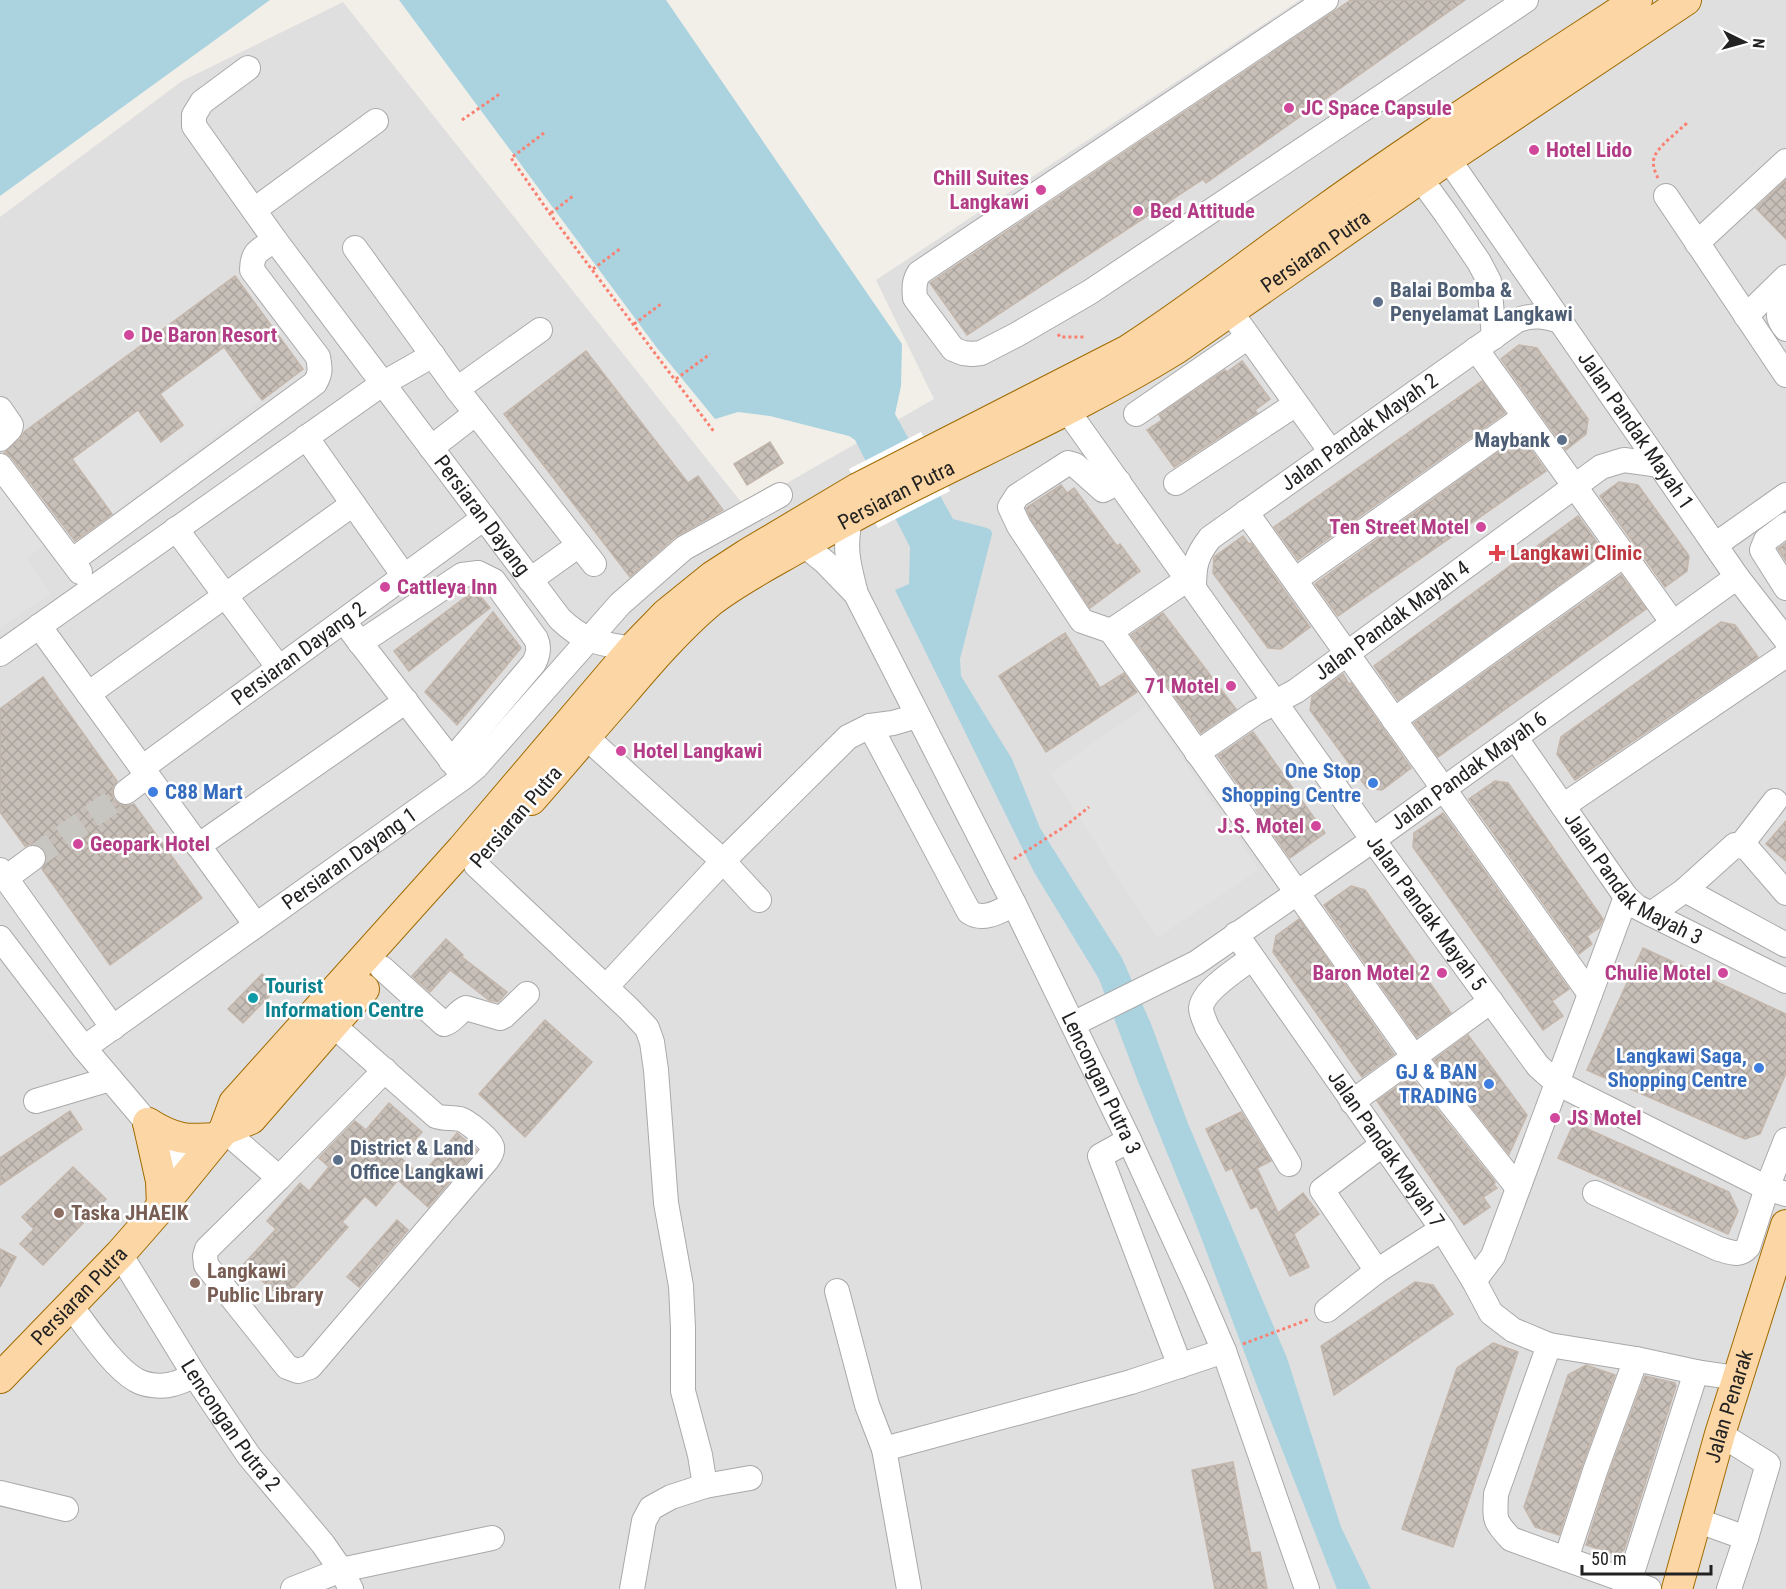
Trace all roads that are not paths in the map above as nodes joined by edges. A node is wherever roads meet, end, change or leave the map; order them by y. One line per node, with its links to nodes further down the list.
1 (1326, 0): 2 (street)
2 (1526, 0)
3 (1637, 0): 7 (main road, Persiaran Putra)
4 (1686, 0): 8 (main road, Persiaran Putra)
5 (248, 69): 12 (street, Persiaran Dayang)
6 (376, 120): 12 (street)
7 (1431, 135): 8 (street, Jalan Pandak Mayah 1); 13 (main road, Persiaran Putra)
8 (1448, 159): 10 (main road, Persiaran Putra); 22 (street, Jalan Pandak Mayah 1)
9 (1786, 161): 16 (street)
10 (1420, 178): 14 (main road, Persiaran Putra); 26 (street)
11 (1666, 196): 16 (street)
12 (254, 210): 15 (street, Persiaran Dayang)
13 (1323, 210): 14 (main road); 42 (main road, Persiaran Putra)
14 (1339, 235): 20 (main road, Persiaran Putra)
15 (275, 240): 29 (street, Persiaran Dayang); 41 (street)
16 (1698, 243): 21 (street)
17 (355, 248): 27 (street)
18 (1786, 277): 21 (street)
19 (1786, 302): 23 (street)
20 (1230, 311): 25 (street); 33 (main road, Persiaran Putra)
21 (1746, 316): 28 (street)
22 (1560, 321): 26 (street, Jalan Pandak Mayah 2); 43 (street, Jalan Pandak Mayah 1)
23 (1786, 329)
24 (540, 330): 30 (street)
25 (1248, 337): 31 (street); 35 (street)
26 (1485, 343): 36 (street); 40 (street, Jalan Pandak Mayah 2)
27 (433, 355): 29 (street); 30 (street)
28 (1785, 370)
29 (382, 384): 37 (street); 39 (street, Persiaran Dayang)
30 (458, 389): 34 (street)
31 (1296, 404): 40 (street); 47 (street)
32 (0, 409): 38 (street)
33 (1067, 410): 42 (main road, Persiaran Putra); 45 (street, Jalan Pandak Mayah 5)
34 (476, 413): 39 (street); 61 (street)
35 (1136, 414)
36 (1524, 417): 49 (street); 69 (street)
37 (306, 437): 48 (street); 52 (street)
38 (0, 439)
39 (431, 448): 56 (street, Persiaran Dayang)
40 (1331, 452): 55 (street, Jalan Pandak Mayah 2)
41 (215, 457): 46 (street); 48 (street)
42 (935, 461): 53 (main road, Persiaran Putra)
43 (1660, 465): 49 (street, Jalan Pandak Mayah 4); 63 (street, Jalan Pandak Mayah 1)
44 (0, 466): 65 (street)
45 (1119, 482): 59 (street, Jalan Pandak Mayah 5); 80 (street)
46 (181, 483): 54 (street); 65 (street)
47 (1176, 483)
48 (237, 487): 54 (street)
49 (1575, 487): 64 (street); 84 (street, Jalan Pandak Mayah 4)
50 (780, 495): 81 (street, Persiaran Dayang 1)
51 (1786, 495): 63 (street)
52 (353, 504): 67 (street); 75 (street)
53 (859, 505): 62 (main road, Persiaran Putra); 74 (street); 83 (main road, Persiaran Putra)
54 (202, 511): 58 (street)
55 (1246, 512): 60 (street, Jalan Pandak Mayah 2); 69 (street)
56 (484, 518): 67 (street, Persiaran Dayang 2); 70 (street, Persiaran Dayang)
57 (1786, 525): 72 (street)
58 (176, 529): 73 (street); 75 (street)
59 (1153, 530): 60 (street); 71 (street, Jalan Pandak Mayah 5)
60 (1210, 538): 71 (street, Jalan Pandak Mayah 2)
61 (579, 544): 66 (street); 70 (street)
62 (804, 545): 74 (street); 94 (main road, Persiaran Putra)
63 (1715, 545): 68 (street, Jalan Pandak Mayah 1)
64 (1624, 555): 78 (street); 92 (street)
65 (73, 560): 73 (street)
66 (594, 564)
67 (404, 576): 77 (street, Persiaran Dayang 2)
68 (1737, 577): 78 (street, Jalan Pandak Mayah 6); 86 (street, Jalan Pandak Mayah 1)
69 (1294, 580): 84 (street)
70 (533, 584): 76 (street); 81 (street, Persiaran Dayang)
71 (1191, 584): 80 (street); 90 (street, Jalan Pandak Mayah 5)
72 (1786, 588)
73 (91, 589): 79 (street)
74 (856, 594): 91 (street, Lencongan Putra 3)
75 (225, 596): 87 (street); 88 (street)
76 (513, 607): 82 (street); 97 (street)
77 (343, 620): 82 (street); 87 (street, Persiaran Dayang 2)
78 (1673, 623): 95 (street, Jalan Pandak Mayah 6)
79 (39, 626): 85 (street); 88 (street)
80 (1111, 631): 96 (street)
81 (589, 640): 83 (street); 97 (street, Persiaran Dayang 1)
82 (360, 643): 89 (street)
83 (632, 649): 139 (main road, Persiaran Putra)
84 (1347, 653): 90 (street, Jalan Pandak Mayah 4); 92 (street)
85 (0, 654)
86 (1785, 654): 102 (street)
87 (279, 668): 98 (street, Persiaran Dayang 2)
88 (88, 694): 98 (street)
89 (406, 701): 97 (street); 105 (street)
90 (1275, 702): 96 (street, Jalan Pandak Mayah 4); 103 (street, Jalan Pandak Mayah 5)
91 (917, 716): 93 (street); 115 (street, Lencongan Putra 3)
92 (1394, 720): 99 (street)
93 (870, 726): 107 (street); 115 (street)
94 (586, 737): 107 (street); 108 (main road, Persiaran Putra)
95 (1515, 737): 99 (street, Jalan Pandak Mayah 6); 102 (street, Jalan Pandak Mayah 3)
96 (1197, 753): 111 (street)
97 (458, 769): 117 (street, Persiaran Dayang 1)
98 (145, 772): 100 (street, Persiaran Dayang 2); 105 (street)
99 (1444, 789): 103 (street, Jalan Pandak Mayah 6); 126 (street)
100 (126, 792)
101 (1775, 801): 104 (street)
102 (1563, 806): 113 (street, Jalan Pandak Mayah 3)
103 (1373, 840): 111 (street, Jalan Pandak Mayah 6); 127 (street, Jalan Pandak Mayah 5)
104 (1740, 845): 110 (street); 112 (street)
105 (198, 846): 117 (street)
106 (33, 858): 109 (street)
107 (723, 861): 114 (street); 124 (street)
108 (476, 865): 122 (main road, Persiaran Putra); 124 (street)
109 (3, 874): 130 (street)
110 (1685, 890): 116 (street); 120 (street)
111 (1296, 893): 118 (street, Jalan Pandak Mayah 6); 132 (street)
112 (1786, 893)
113 (1626, 897): 116 (street, Jalan Pandak Mayah 3); 126 (street)
114 (759, 900)
115 (1014, 904): 128 (street, Lencongan Putra 3)
116 (1651, 914): 123 (street, Jalan Pandak Mayah 3)
117 (256, 925): 130 (street, Persiaran Dayang 1)
118 (1236, 934): 121 (street, Jalan Pandak Mayah 7); 128 (street, Jalan Pandak Mayah 6)
119 (0, 938): 131 (street)
120 (1786, 945)
121 (1252, 958): 137 (street, Jalan Pandak Mayah 7); 143 (street)
122 (382, 968): 125 (street); 129 (main road, Persiaran Putra)
123 (1786, 981)
124 (606, 987): 170 (street)
125 (527, 994)
126 (1590, 994): 135 (street)
127 (1491, 1001): 132 (street); 135 (street, Jalan Pandak Mayah 5)
128 (1073, 1024): 140 (street, Lencongan Putra 3)
129 (333, 1025): 133 (street); 139 (main road, Persiaran Putra)
130 (112, 1028): 131 (street, Persiaran Dayang 1)
131 (84, 1048): 134 (street)
132 (1414, 1057): 137 (street); 146 (street)
133 (385, 1070): 145 (street); 145 (street)
134 (110, 1079): 136 (street); 138 (street)
135 (1557, 1083): 146 (street); 147 (street, Jalan Pandak Mayah 5)
136 (36, 1101)
137 (1352, 1102): 142 (street, Jalan Pandak Mayah 7)
138 (148, 1123): 139 (main road); 144 (street); 149 (main road)
139 (221, 1134): 144 (main road, Persiaran Putra); 145 (street)
140 (1129, 1140): 160 (street, Lencongan Putra 3); 162 (street)
141 (1786, 1140): 147 (street)
142 (1382, 1145): 151 (street, Jalan Pandak Mayah 7); 153 (street)
143 (1289, 1164)
144 (190, 1173): 149 (main road, Persiaran Putra)
145 (279, 1178)
146 (1518, 1188): 154 (street)
147 (1777, 1191): 148 (street)
148 (1595, 1193)
149 (162, 1206): 152 (main road, Persiaran Putra)
150 (1786, 1225): 155 (main road, Jalan Penarak)
151 (1442, 1229): 153 (street); 154 (street, Jalan Pandak Mayah 7)
152 (120, 1254): 157 (main road, Persiaran Putra); 164 (street, Lencongan Putra 2)
153 (1377, 1271): 158 (street)
154 (1474, 1281): 159 (street, Jalan Pandak Mayah 7)
155 (1777, 1289): 166 (main road, Jalan Penarak)
156 (837, 1291): 168 (street)
157 (71, 1306): 164 (street); 165 (main road, Persiaran Putra)
158 (1317, 1315)
159 (1549, 1345): 161 (street, Jalan Pandak Mayah 7); 176 (street)
160 (1231, 1349): 162 (street); 182 (street, Lencongan Putra 3)
161 (1636, 1359): 163 (street, Jalan Pandak Mayah 7); 176 (street)
162 (1180, 1366): 168 (street)
163 (1696, 1372): 166 (street, Jalan Pandak Mayah 7); 178 (street)
164 (195, 1376): 177 (street, Lencongan Putra 2)
165 (0, 1378)
166 (1737, 1378): 167 (main road, Jalan Penarak)
167 (1720, 1434): 173 (main road, Jalan Penarak); 175 (street)
168 (884, 1449): 181 (street)
169 (750, 1478): 170 (street)
170 (705, 1486): 180 (street)
171 (0, 1493): 172 (street)
172 (66, 1509)
173 (1696, 1520): 175 (street); 183 (main road, Jalan Penarak)
174 (492, 1538): 177 (street)
175 (1746, 1538): 184 (street)
176 (1566, 1559): 178 (street)
177 (346, 1579): 179 (street)
178 (1639, 1585)
179 (293, 1589)
180 (632, 1589)
181 (909, 1589)
182 (1307, 1589)
183 (1677, 1589)
184 (1729, 1589)

